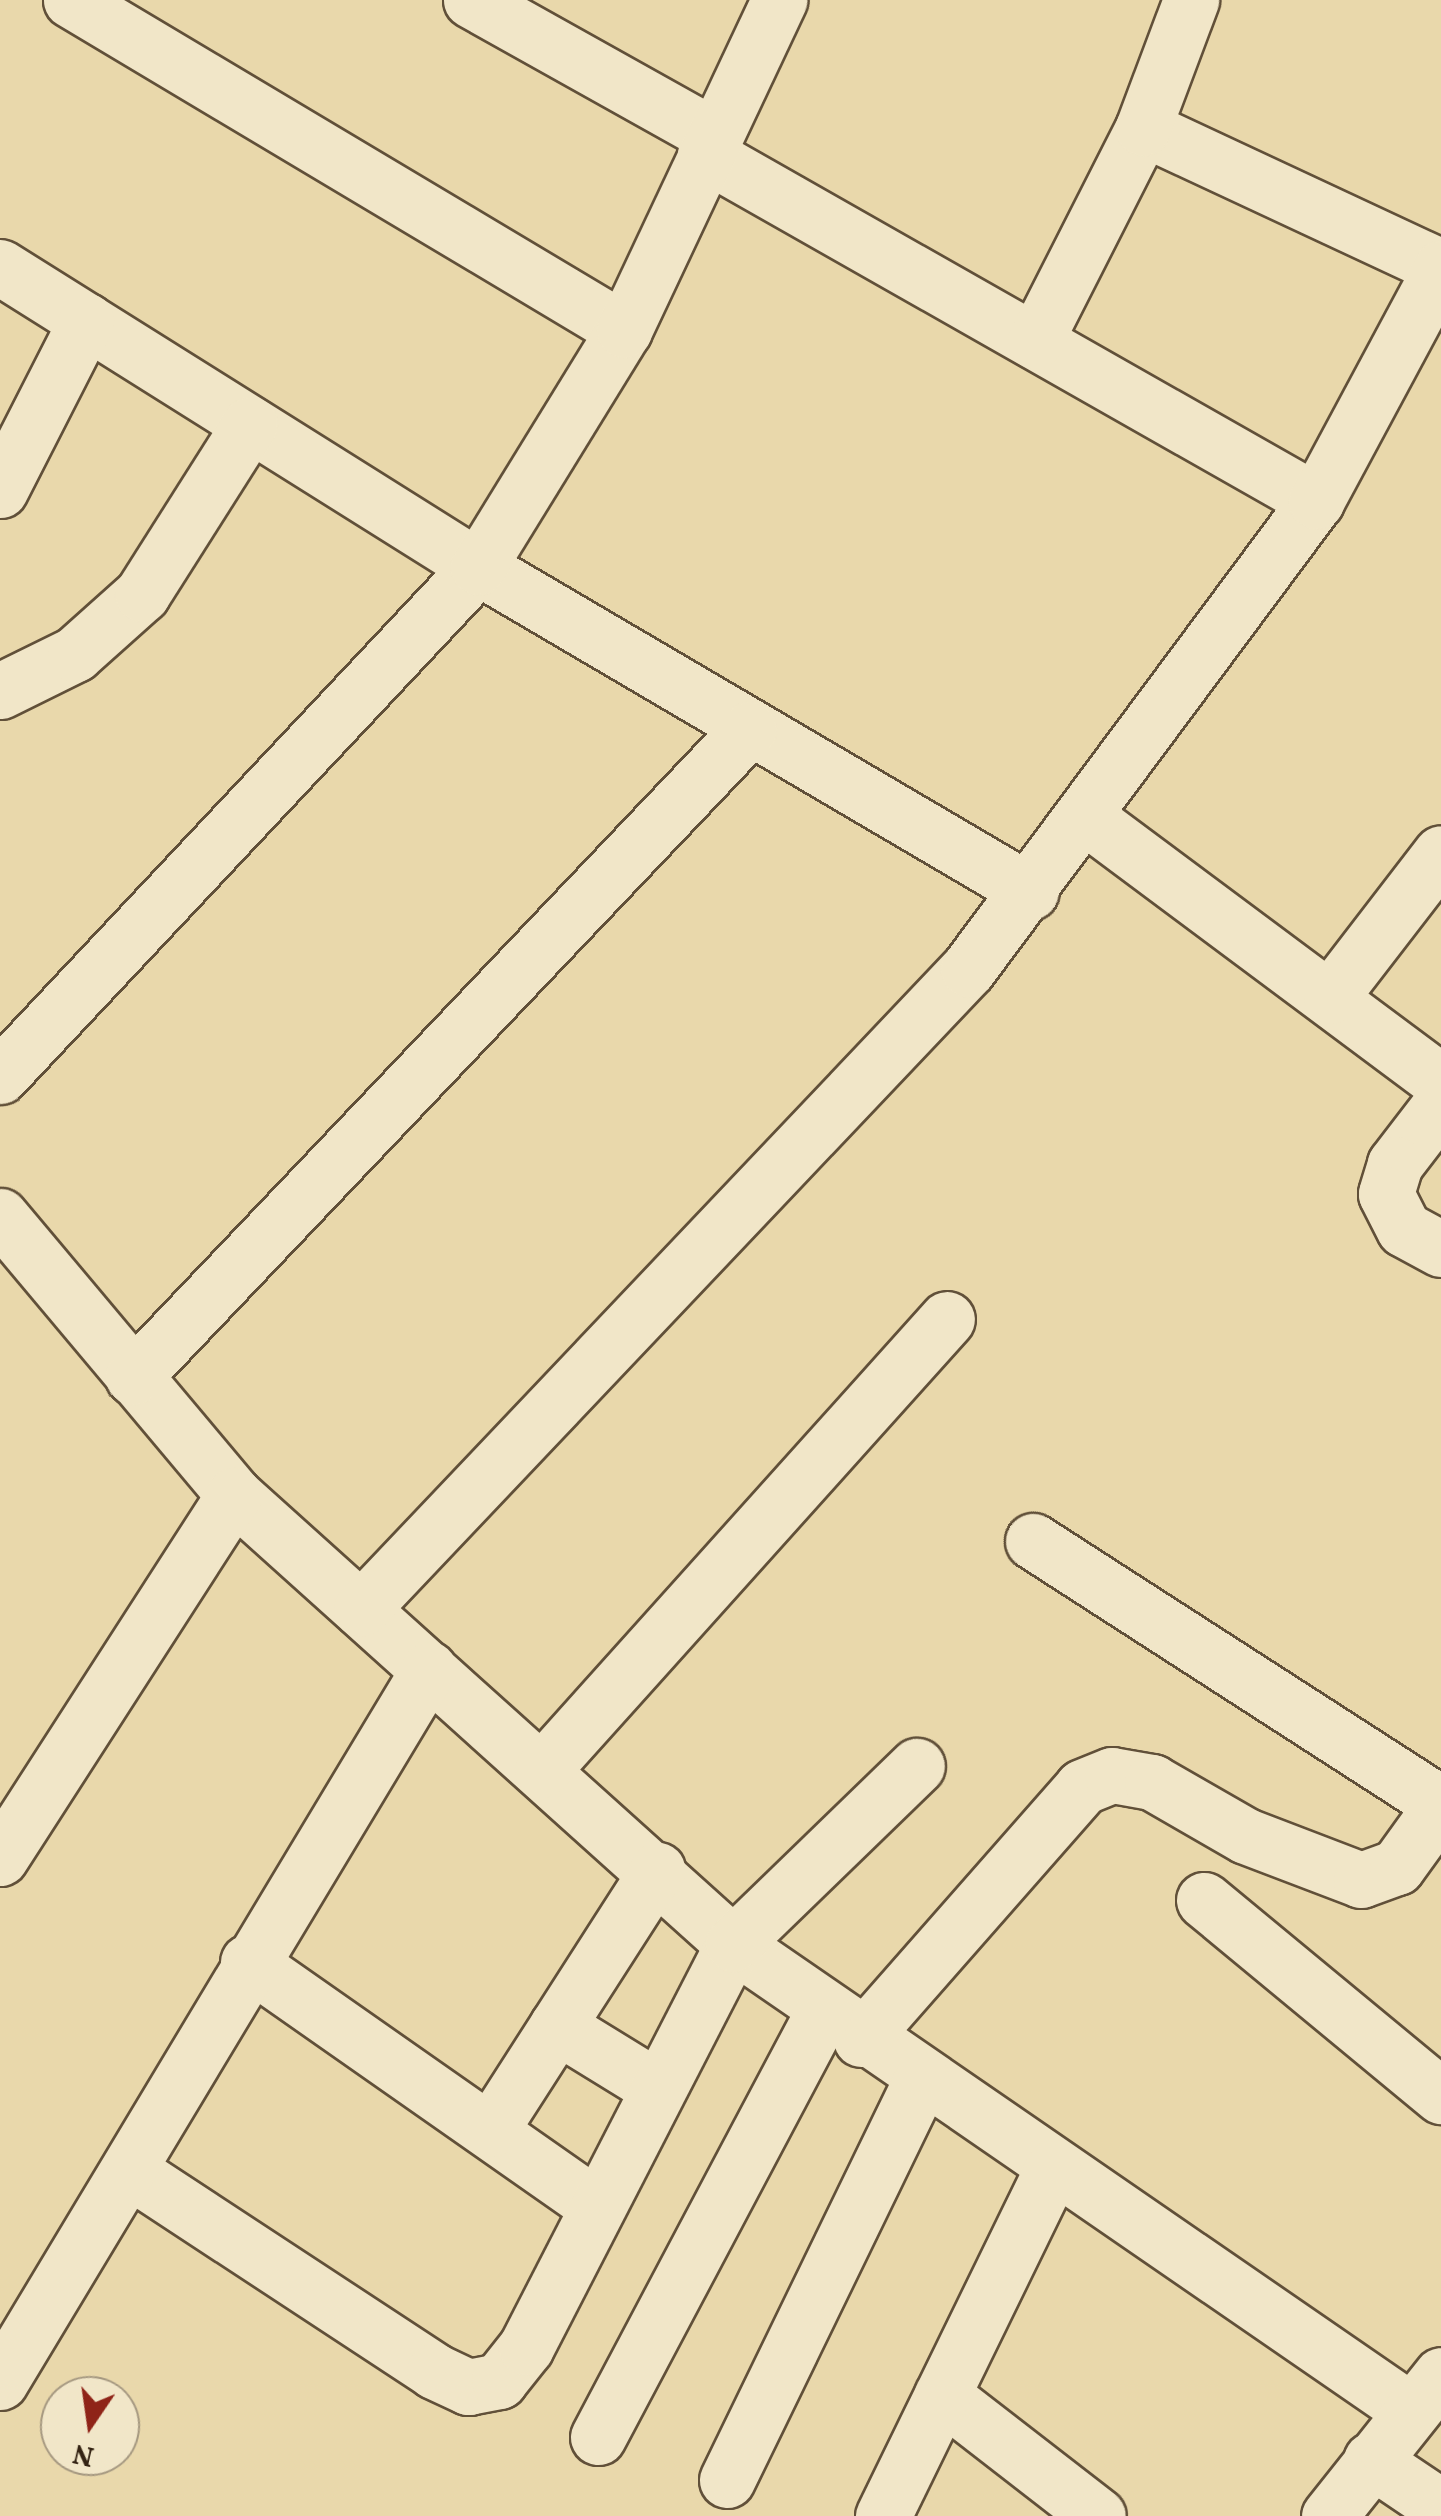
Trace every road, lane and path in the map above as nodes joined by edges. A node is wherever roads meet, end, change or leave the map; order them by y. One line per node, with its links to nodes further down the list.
1 (70, 0): 10 (street)
2 (471, 0): 6 (street)
3 (779, 0): 6 (street)
4 (1191, 0): 5 (street)
5 (1142, 128): 7 (street); 11 (street)
6 (709, 144): 10 (street); 11 (street)
7 (1441, 267): 14 (street)
8 (1, 270): 9 (street)
9 (86, 321): 12 (street); 13 (street)
10 (624, 330): 15 (street)
11 (1035, 341): 14 (street)
12 (250, 424): 15 (street); 16 (street)
13 (0, 490)
14 (1316, 501): 18 (street)
15 (478, 567): 17 (street); 22 (street)
16 (0, 691)
17 (749, 729): 20 (street); 28 (street)
18 (1087, 818): 20 (street); 21 (street)
19 (1441, 853): 21 (street)
20 (1031, 892): 31 (street)
21 (1331, 996): 23 (street)
22 (0, 1076)
23 (1441, 1082)
24 (1441, 1104): 26 (street)
25 (0, 1216): 28 (street)
26 (1441, 1249)
27 (946, 1320): 34 (street)
28 (133, 1377): 29 (street)
29 (234, 1495): 31 (street); 36 (street)
30 (1034, 1541): 35 (street)
31 (361, 1609): 32 (street)
32 (429, 1669): 34 (street); 40 (street)
33 (917, 1766): 39 (street)
34 (542, 1770): 37 (street)
35 (1441, 1805): 41 (street)
36 (0, 1858)
37 (657, 1870): 39 (street); 42 (street)
38 (1204, 1900): 45 (street)
39 (733, 1944): 41 (street); 44 (street)
40 (248, 1962): 46 (street); 48 (street)
41 (843, 2024): 43 (street); 53 (street)
42 (557, 2026): 44 (street); 46 (street)
43 (922, 2080): 47 (street); 55 (street)
44 (656, 2087): 49 (street)
45 (1441, 2096)
46 (490, 2130): 49 (street)
47 (1054, 2167): 51 (street); 52 (street)
48 (130, 2172): 49 (street); 50 (street)
49 (596, 2206)
50 (0, 2382)
51 (1426, 2393): 54 (street)
52 (942, 2395): 57 (street); 58 (street)
53 (598, 2437)
54 (1371, 2460): 56 (street); 59 (street)
55 (726, 2480)
56 (1441, 2507)
57 (883, 2516)
58 (1098, 2516)
59 (1329, 2516)

